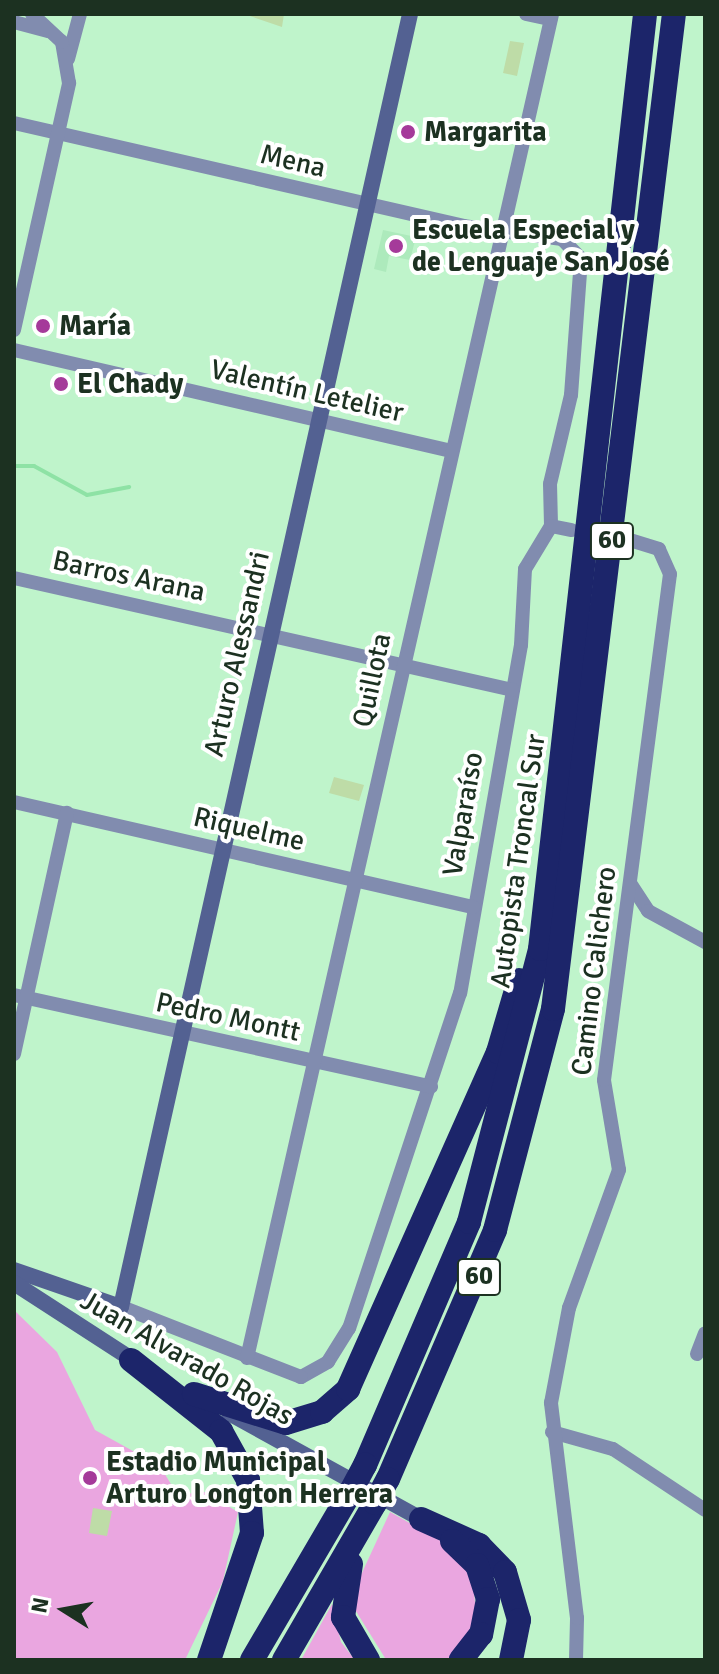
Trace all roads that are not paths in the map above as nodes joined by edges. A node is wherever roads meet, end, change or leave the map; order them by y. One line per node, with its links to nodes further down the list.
1 (32, 14): 9 (street)
2 (80, 14): 10 (street)
3 (410, 14): 13 (main road, Arturo Alessandri)
4 (526, 14): 7 (street)
5 (645, 14): 26 (highway, Autopista Troncal Sur / 60)
6 (674, 14): 51 (highway, Autopista Troncal Sur / 60, bridge)
7 (551, 17): 14 (street, Quillota)
8 (14, 22): 9 (street)
9 (56, 33): 10 (street)
10 (68, 59): 12 (street)
11 (14, 123): 12 (street, Mena)
12 (57, 132): 13 (street, Mena); 15 (street)
13 (366, 205): 14 (street, Mena); 17 (main road, Arturo Alessandri)
14 (503, 235): 18 (street, Quillota); 19 (street, Mena)
15 (14, 330)
16 (14, 350): 17 (street, Valentín Letelier)
17 (317, 421): 18 (street, Valentín Letelier); 23 (main road, Arturo Alessandri)
18 (448, 450): 24 (street, Quillota)
19 (551, 526): 20 (street); 25 (street, Valparaíso)
20 (572, 530)
21 (632, 541): 31 (street, Camino Calichero)
22 (14, 578): 23 (street, Barros Arana)
23 (268, 634): 24 (street, Barros Arana); 29 (main road, Arturo Alessandri)
24 (402, 664): 25 (street, Barros Arana); 30 (street, Quillota)
25 (513, 690): 32 (street, Valparaíso)
26 (562, 779): 47 (highway); 53 (highway, Autopista Troncal Sur / 60, bridge)
27 (14, 802): 28 (street, Riquelme)
28 (67, 813): 29 (street, Riquelme); 34 (street)
29 (220, 849): 30 (street, Riquelme); 35 (main road, Arturo Alessandri)
30 (356, 880): 32 (street, Riquelme); 37 (street, Quillota)
31 (630, 883): 33 (street); 48 (street, Camino Calichero)
32 (473, 907): 38 (street, Valparaíso)
33 (705, 942)
34 (20, 996): 35 (street, Pedro Montt); 36 (street)
35 (180, 1033): 37 (street, Pedro Montt); 41 (main road, Arturo Alessandri)
36 (14, 1054)
37 (317, 1063): 38 (street, Pedro Montt); 44 (street, Quillota)
38 (431, 1087): 46 (street, Valparaíso)
39 (14, 1270): 41 (main road, Juan Alvarado Rojas)
40 (14, 1283): 45 (main road, Juan Alvarado Rojas)
41 (121, 1307): 44 (street, Juan Alvarado Rojas)
42 (705, 1333): 43 (street)
43 (697, 1354)
44 (247, 1358): 46 (street, Juan Alvarado Rojas)
45 (131, 1360): 47 (main road, Juan Alvarado Rojas); 52 (highway)
46 (301, 1377)
47 (194, 1394): 50 (main road, Juan Alvarado Rojas)
48 (552, 1432): 49 (street); 58 (street, Camino Calichero)
49 (705, 1510)
50 (421, 1519): 56 (highway); 57 (highway)
51 (362, 1526): 54 (highway, Autopista Troncal Sur / 60); 55 (highway)
52 (209, 1660)
53 (252, 1660)
54 (284, 1660)
55 (368, 1660)
56 (461, 1660)
57 (511, 1660)
58 (576, 1660)

